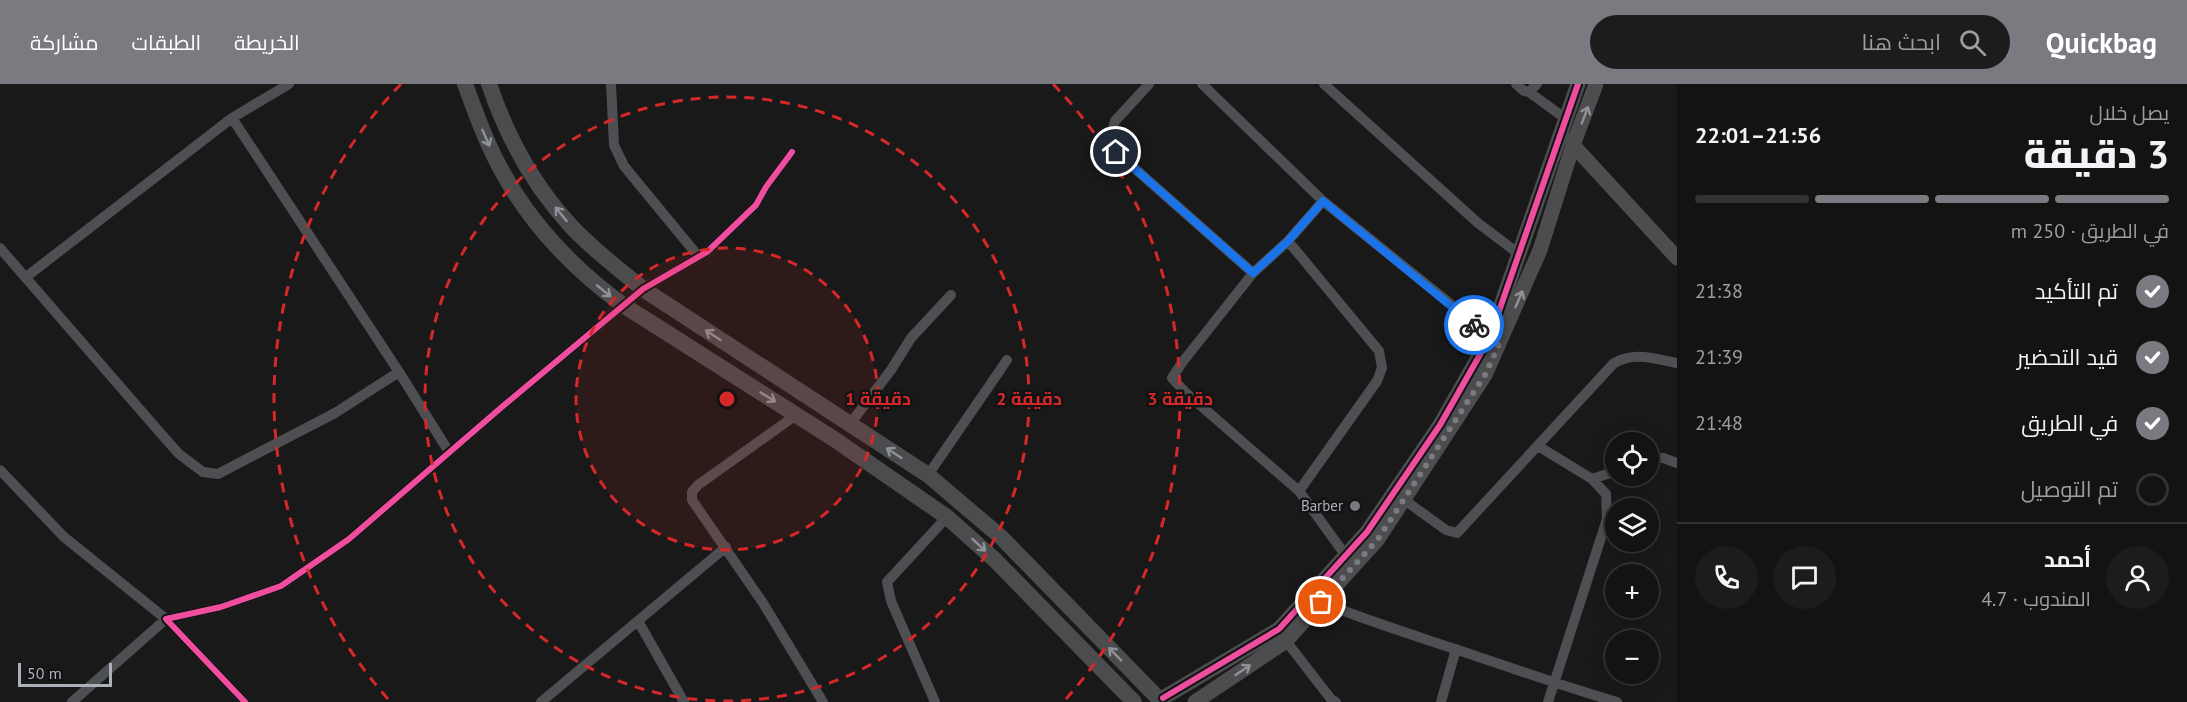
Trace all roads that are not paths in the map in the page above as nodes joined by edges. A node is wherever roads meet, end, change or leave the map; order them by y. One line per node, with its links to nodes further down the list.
1 (289, 84): 12 (street)
2 (465, 84): 26 (main road, one-way to 26)
3 (489, 84): 24 (main road, one-way to 3)
4 (611, 84): 20 (street)
5 (1149, 84): 22 (street)
6 (1202, 84): 16 (street)
7 (1324, 84): 19 (street)
8 (1516, 84): 11 (street)
9 (1578, 84): 13 (street)
10 (1596, 84): 14 (street, one-way to 10)
11 (1533, 88): 13 (street)
12 (232, 118): 23 (street); 30 (street)
13 (1566, 119): 14 (street); 19 (street)
14 (1573, 145): 21 (street); 27 (street, one-way to 14)
15 (792, 152): 20 (street)
16 (1323, 201): 17 (street); 27 (street)
17 (1288, 241): 22 (street); 41 (street)
18 (0, 248): 23 (street)
19 (1519, 254): 27 (street)
20 (698, 256): 24 (street)
21 (1677, 258)
22 (1253, 273): 41 (street)
23 (26, 277): 30 (street)
24 (643, 289): 26 (street); 32 (main road, one-way to 24)
25 (951, 295): 32 (street)
26 (623, 305): 31 (main road, one-way to 31); 34 (street)
27 (1495, 340): 42 (street); 45 (street)
28 (1006, 360): 38 (street)
29 (1677, 363): 33 (street)
30 (399, 372): 34 (street)
31 (796, 414): 43 (main road); 44 (street)
32 (849, 424): 38 (main road, one-way to 32)
33 (1538, 447): 40 (street); 42 (street)
34 (449, 452): 48 (street)
35 (1659, 458): 36 (street)
36 (1677, 463)
37 (0, 470): 48 (street)
38 (928, 475): 53 (main road, one-way to 38)
39 (1605, 475): 40 (street)
40 (1592, 479): 52 (street)
41 (1299, 491): 45 (street)
42 (1403, 499): 46 (street)
43 (947, 517): 59 (street); 60 (main road, one-way to 60)
44 (726, 547): 49 (street); 58 (street)
45 (1346, 555): 46 (street)
46 (1336, 576): 47 (street); 53 (street)
47 (1321, 602): 50 (street); 51 (street)
48 (166, 619): 54 (street); 55 (street)
49 (638, 621): 56 (street); 57 (street)
50 (1286, 641): 61 (street, one-way to 50); 62 (street)
51 (1456, 649): 52 (street); 63 (street)
52 (1554, 683): 64 (street); 65 (street)
53 (1157, 699)
54 (72, 702)
55 (245, 702)
56 (541, 702)
57 (684, 702)
58 (823, 702)
59 (934, 702)
60 (1134, 702)
61 (1195, 702)
62 (1336, 702)
63 (1441, 702)
64 (1548, 702)
65 (1617, 702)

